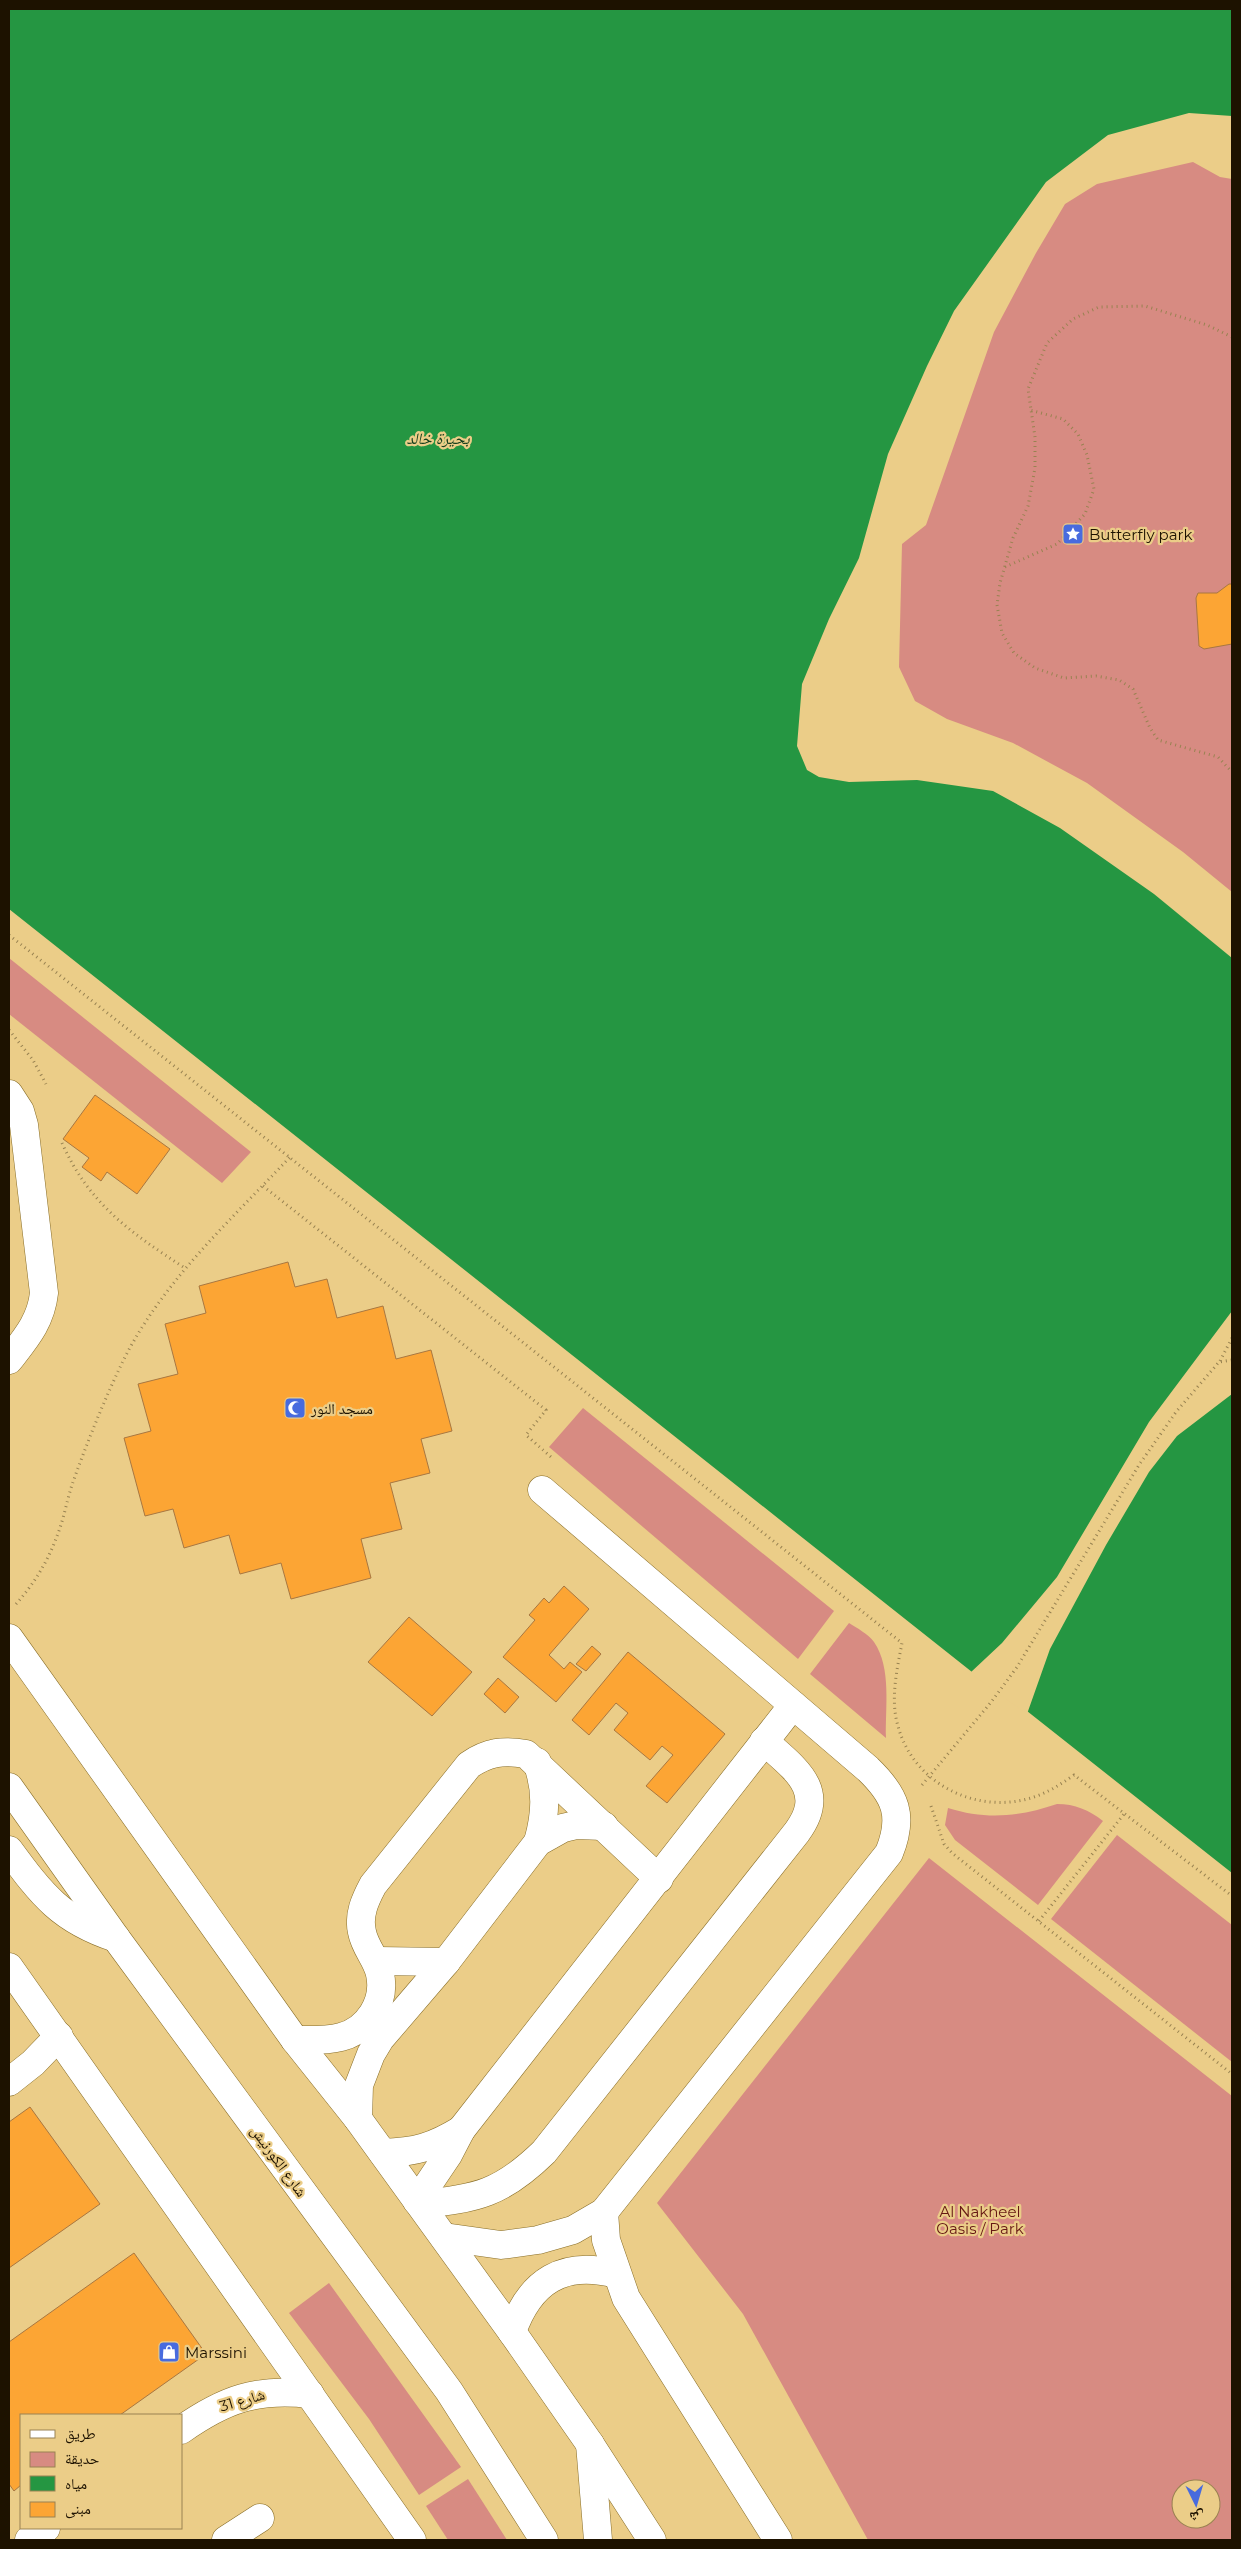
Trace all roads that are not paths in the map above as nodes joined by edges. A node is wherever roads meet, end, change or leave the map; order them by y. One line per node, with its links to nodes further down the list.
1 (9, 1094): 2 (main road)
2 (9, 1358)
3 (542, 1490): 5 (main road)
4 (9, 1638): 19 (main road)
5 (793, 1705): 6 (main road); 25 (main road)
6 (764, 1741): 12 (main road); 24 (main road)
7 (537, 1762): 9 (main road); 10 (main road); 14 (main road)
8 (9, 1786): 13 (main road, شارع الكورنيش)
9 (604, 1826): 10 (main road); 12 (main road)
10 (538, 1842): 15 (main road)
11 (9, 1850): 13 (main road)
12 (659, 1878): 22 (main road)
13 (116, 1938): 37 (main road, شارع الكورنيش)
14 (376, 1961): 15 (main road); 17 (main road)
15 (446, 1962): 17 (main road)
16 (9, 1967): 18 (main road)
17 (382, 2020): 19 (main road); 21 (main road)
18 (59, 2036): 20 (main road); 29 (main road)
19 (295, 2040): 21 (main road)
20 (9, 2082)
21 (358, 2119): 23 (main road)
22 (461, 2130): 23 (main road); 24 (main road)
23 (383, 2153): 24 (main road)
24 (419, 2203): 26 (main road)
25 (604, 2212): 26 (main road); 27 (main road)
26 (444, 2237): 28 (main road)
27 (616, 2274): 28 (main road); 40 (main road)
28 (512, 2332): 31 (main road)
29 (310, 2394): 30 (main road, شارع 31); 36 (main road)
30 (182, 2429)
31 (590, 2444): 38 (main road); 39 (main road)
32 (260, 2518): 35 (main road)
33 (45, 2529): 34 (main road)
34 (29, 2540)
35 (226, 2540)
36 (412, 2540)
37 (544, 2540)
38 (598, 2540)
39 (652, 2540)
40 (778, 2540)

